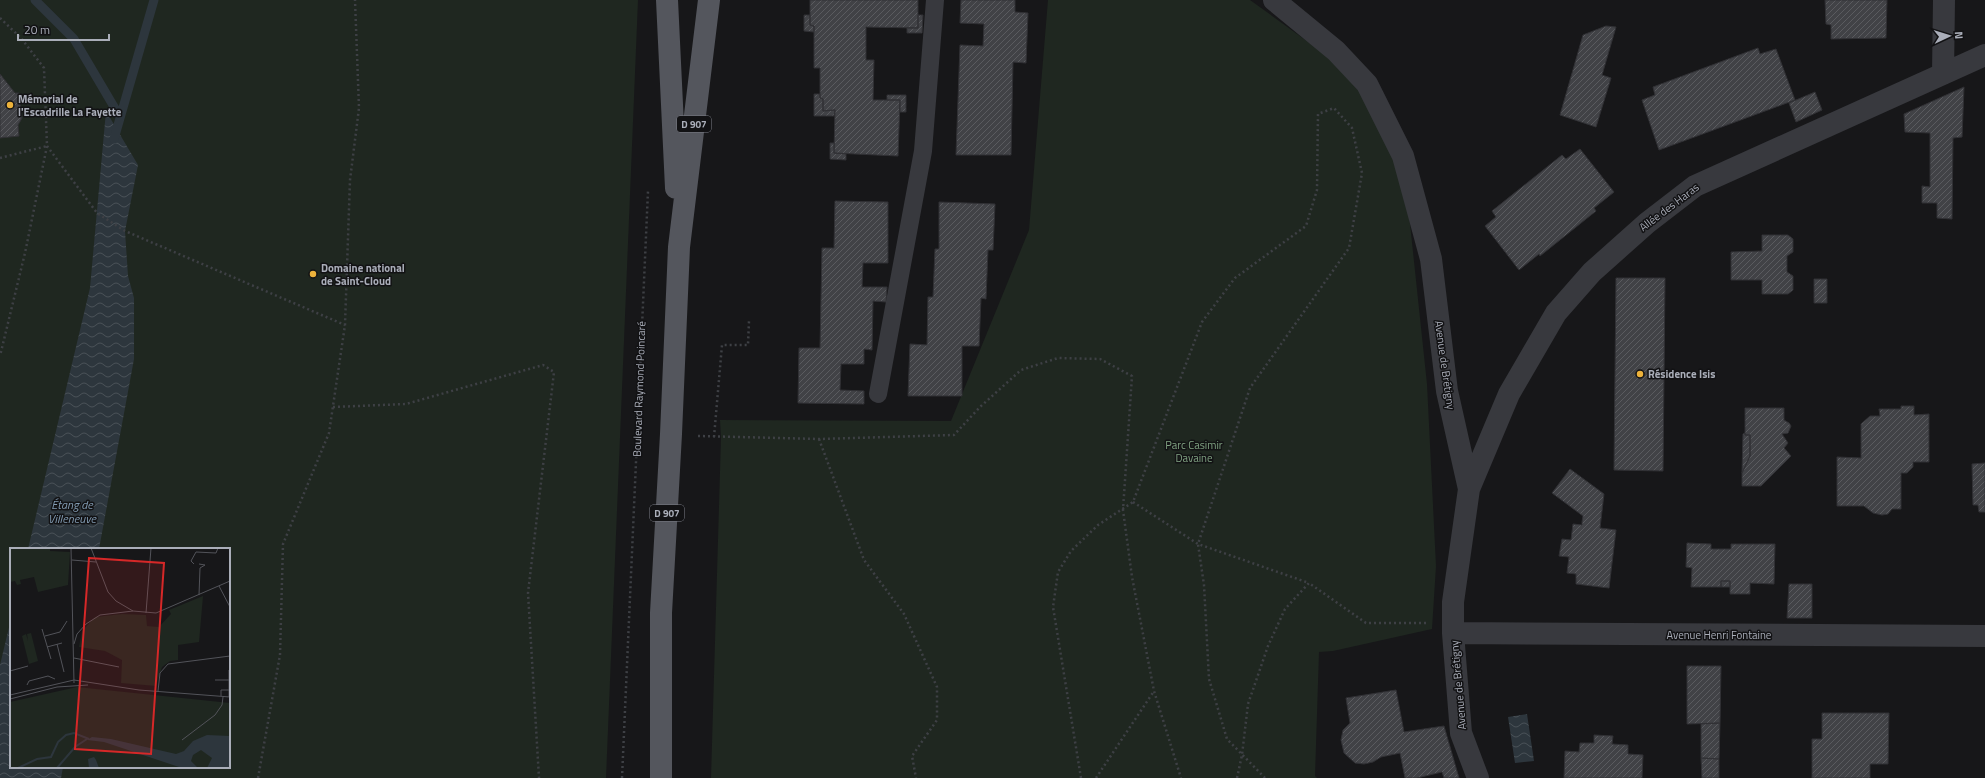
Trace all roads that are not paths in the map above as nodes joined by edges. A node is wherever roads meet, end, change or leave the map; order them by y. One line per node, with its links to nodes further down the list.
1 (667, 0): 8 (main road, D 907)
2 (709, 0): 8 (main road, D 907)
3 (935, 0): 9 (lane)
4 (1274, 0): 10 (street, Avenue de Brétigny)
5 (1944, 0): 7 (street)
6 (1985, 55): 7 (street, Allée des Haras)
7 (1943, 74): 10 (street, Allée des Haras)
8 (679, 247): 13 (main road, D 907)
9 (878, 394)
10 (1469, 488): 11 (street, Avenue de Brétigny)
11 (1453, 633): 12 (street, Avenue Henri Fontaine); 14 (street, Avenue de Brétigny)
12 (1985, 636)
13 (661, 778)
14 (1478, 778)

